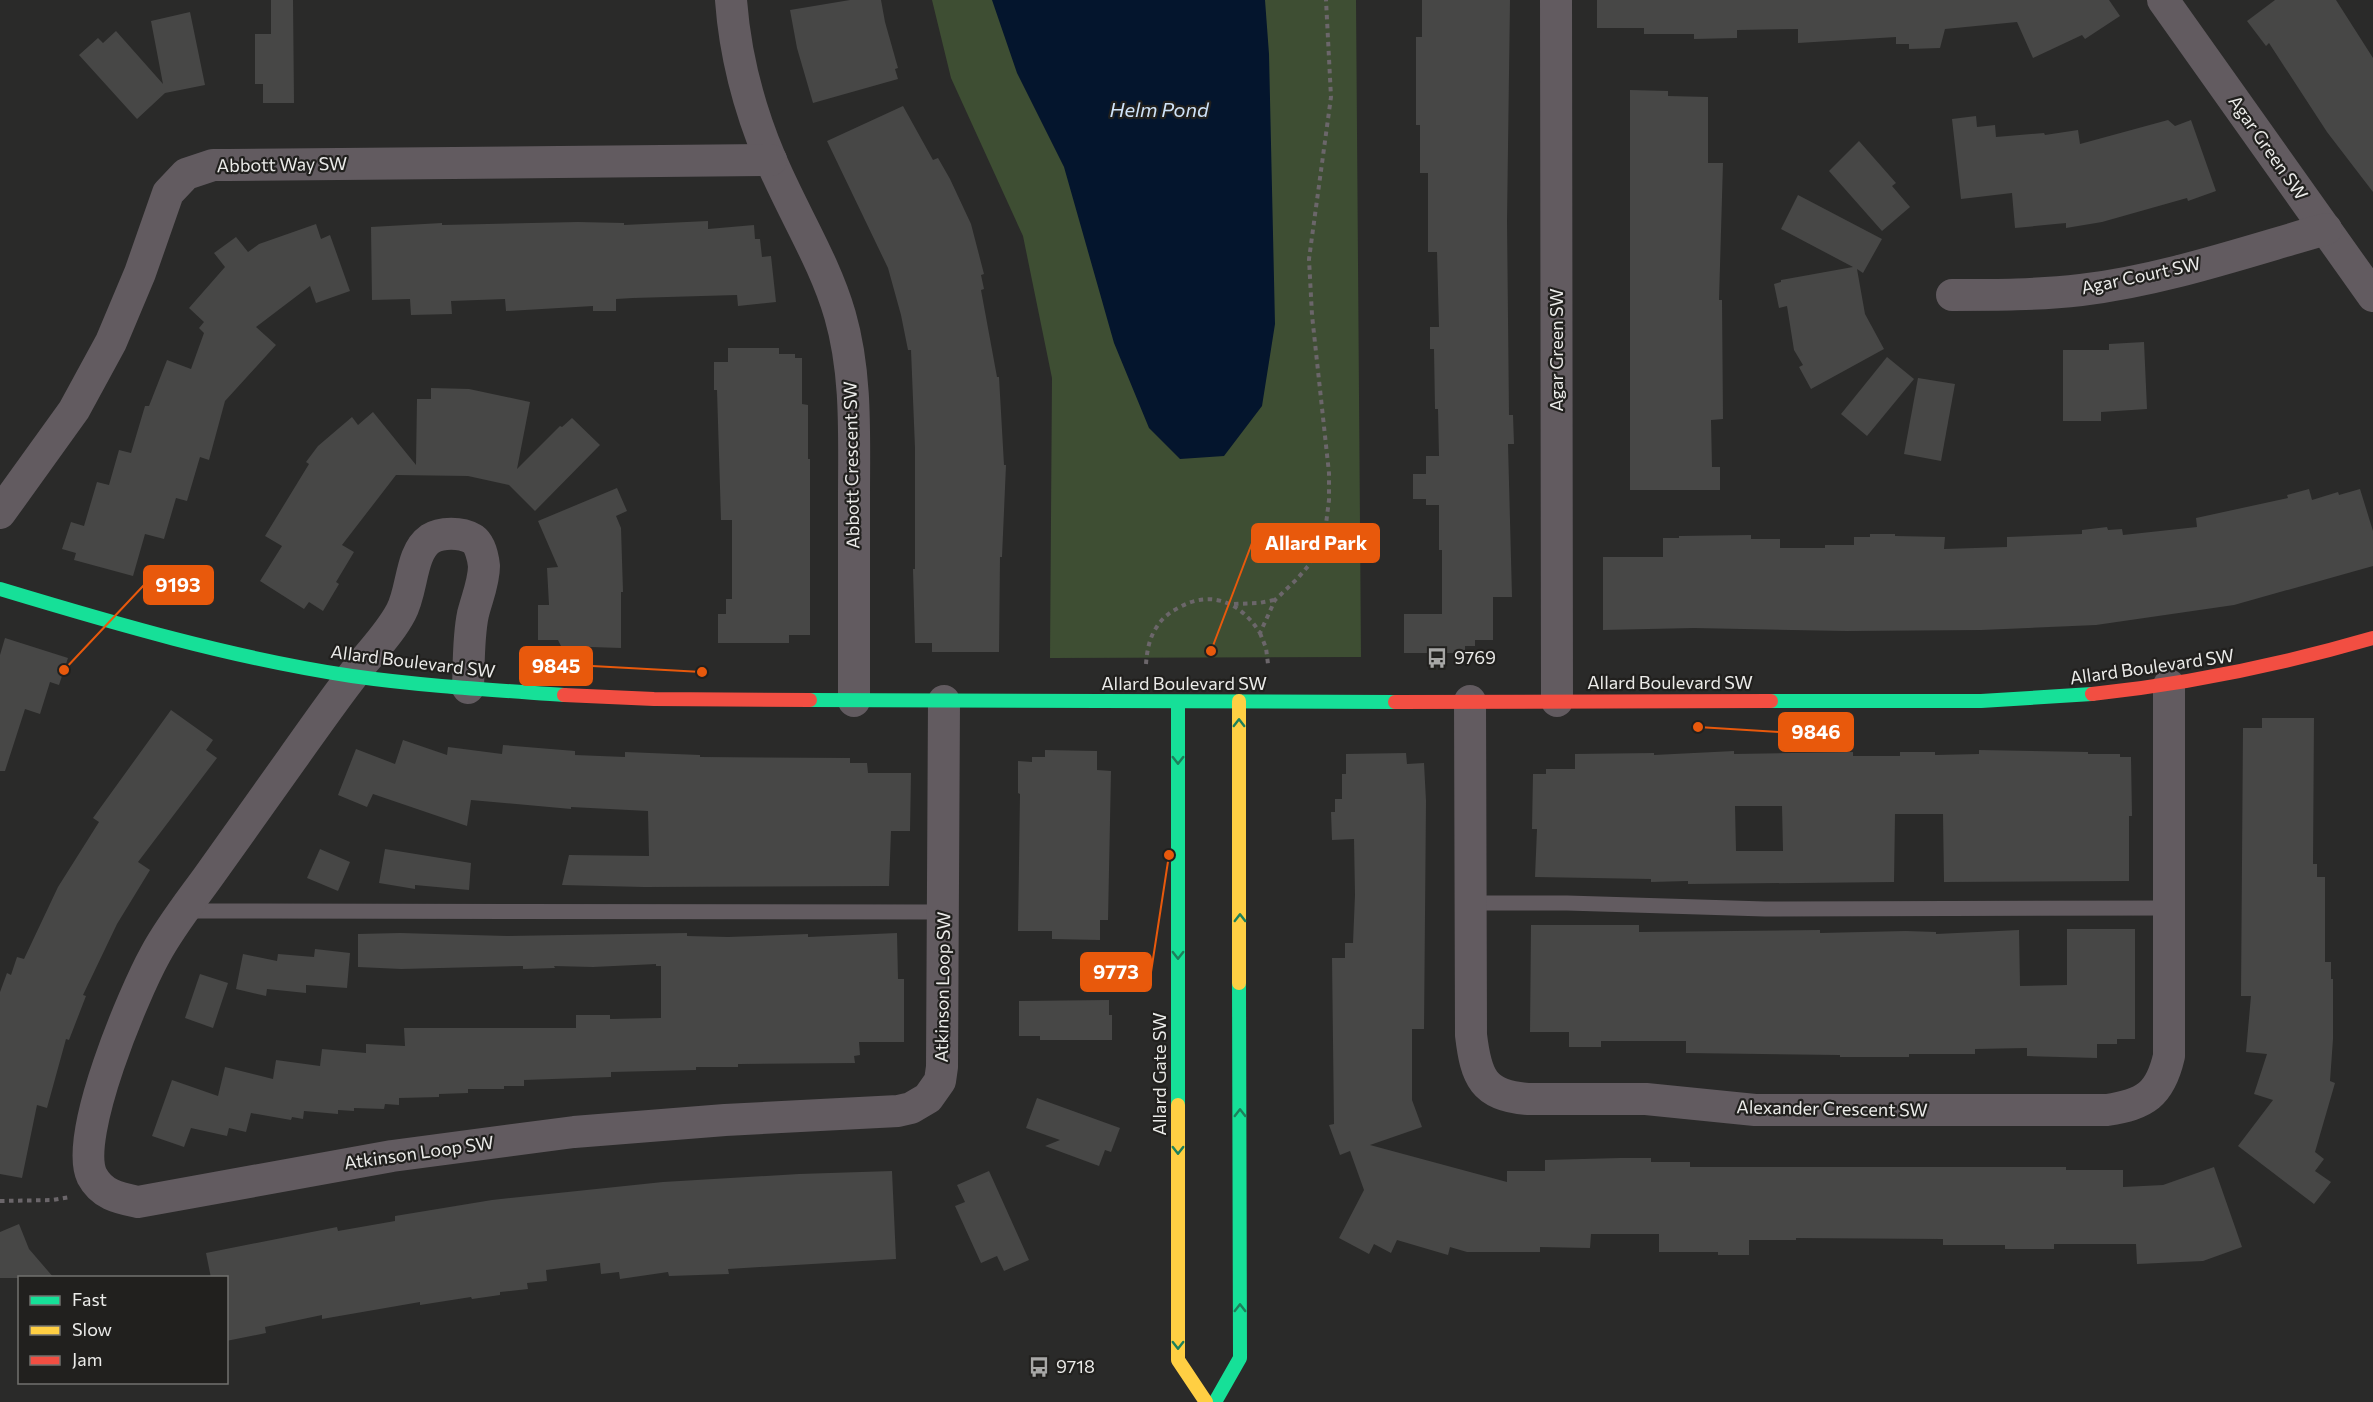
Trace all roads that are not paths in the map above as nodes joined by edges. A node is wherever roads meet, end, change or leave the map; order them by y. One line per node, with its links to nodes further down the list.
1 (731, 0): 4 (street, Abbott Crescent SW)
2 (1556, 0): 18 (street, Agar Green SW)
3 (2163, 0): 5 (street, Agar Green SW)
4 (771, 160): 8 (street, Abbott Way SW); 14 (street, Abbott Crescent SW)
5 (2326, 229): 6 (street, Agar Court SW); 7 (street, Agar Green SW)
6 (1952, 295)
7 (2373, 296)
8 (0, 513)
9 (0, 589): 11 (street, Allard Boulevard SW)
10 (2373, 638): 12 (street, Allard Boulevard SW)
11 (352, 676): 13 (street, Allard Boulevard SW); 13 (street); 22 (street)
12 (2169, 686): 18 (street, Allard Boulevard SW); 21 (street, Alexander Crescent SW)
13 (468, 688): 14 (street, Allard Boulevard SW)
14 (854, 701): 15 (street, Allard Boulevard SW)
15 (944, 701): 19 (street, Allard Boulevard SW); 23 (street, Atkinson Loop SW)
16 (1239, 701): 17 (street, Allard Boulevard SW); 19 (street, Allard Boulevard SW); 25 (street, one-way to 16)
17 (1470, 701): 18 (street, Allard Boulevard SW); 20 (street, Alexander Crescent SW)
18 (1557, 701)
19 (1178, 702): 24 (street, Allard Gate SW, one-way to 24)
20 (1471, 903): 21 (lane); 21 (street, Alexander Crescent SW)
21 (2170, 908)
22 (183, 911): 23 (lane); 23 (street, Atkinson Loop SW)
23 (944, 912)
24 (1206, 1402)
25 (1215, 1402)

